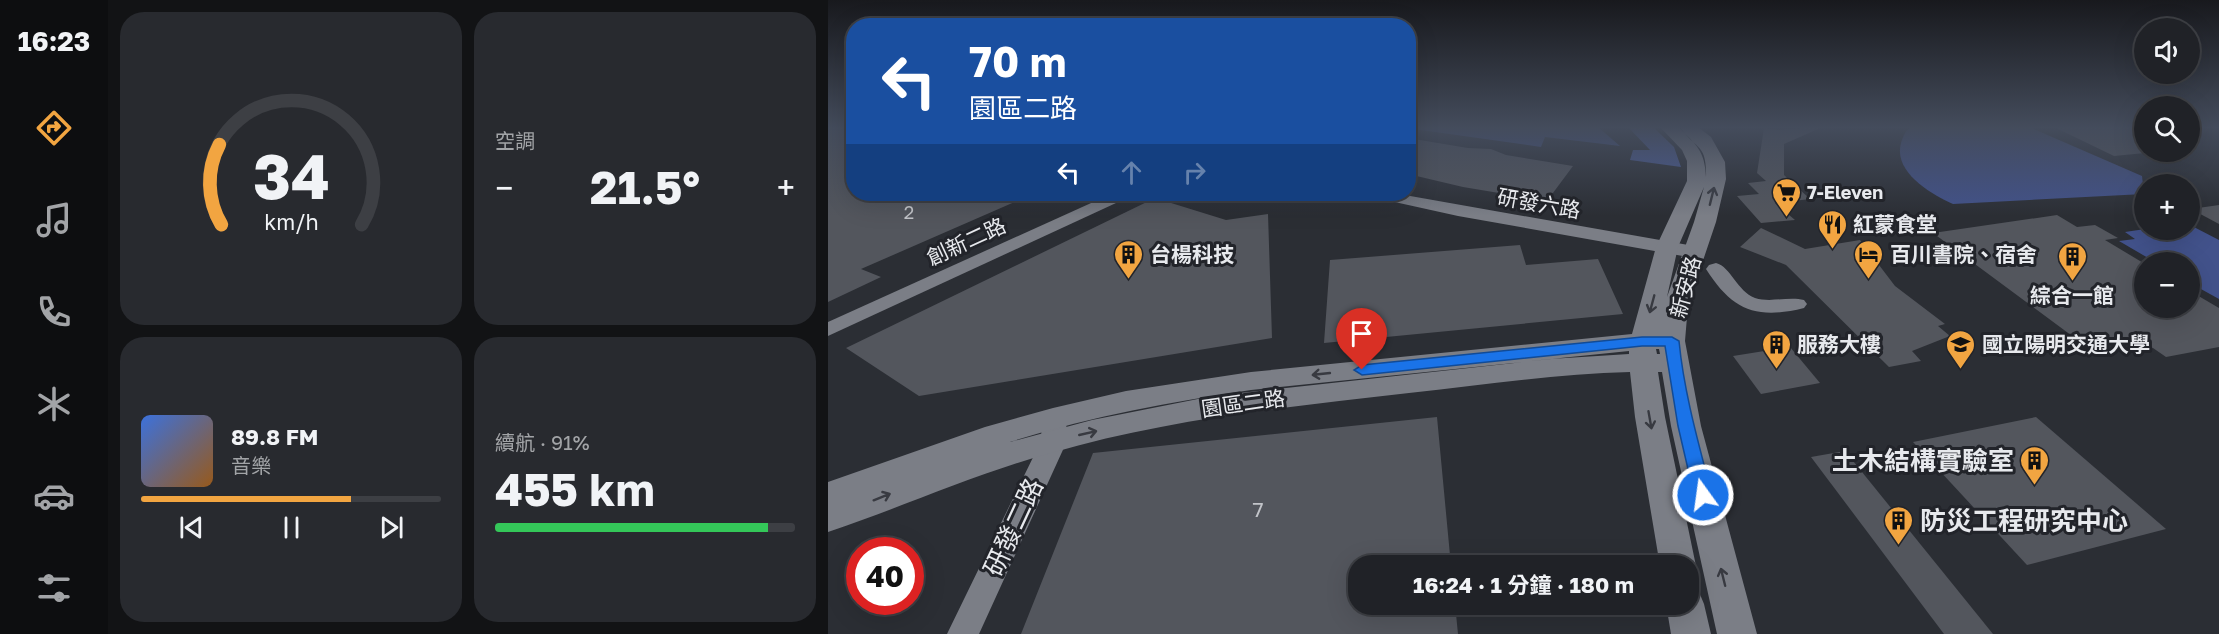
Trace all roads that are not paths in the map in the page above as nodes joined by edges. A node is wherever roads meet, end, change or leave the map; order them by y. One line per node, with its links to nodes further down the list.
1 (1693, 157): 5 (street, 新安路)
2 (1713, 157): 6 (street, 新安路, one-way to 2)
3 (1108, 201): 9 (street, 創新二路)
4 (1409, 201): 5 (street, 研發六路)
5 (1667, 247): 6 (street, 研發六路); 10 (street, 新安路, one-way to 10)
6 (1695, 252): 10 (street, 新安路)
7 (1716, 269): 8 (street)
8 (1797, 304)
9 (828, 330)
10 (1658, 352): 11 (street, 園區二路); 14 (street, 新安路, one-way to 14); 18 (street, 新安路, one-way to 10)
11 (1054, 429): 12 (street, 園區二路); 13 (street, 園區二路, one-way to 11); 16 (street, 研發二路)
12 (828, 496)
13 (828, 518)
14 (1676, 555)
15 (1688, 615): 17 (street)
16 (963, 634)
17 (1691, 634)
18 (1737, 634)

